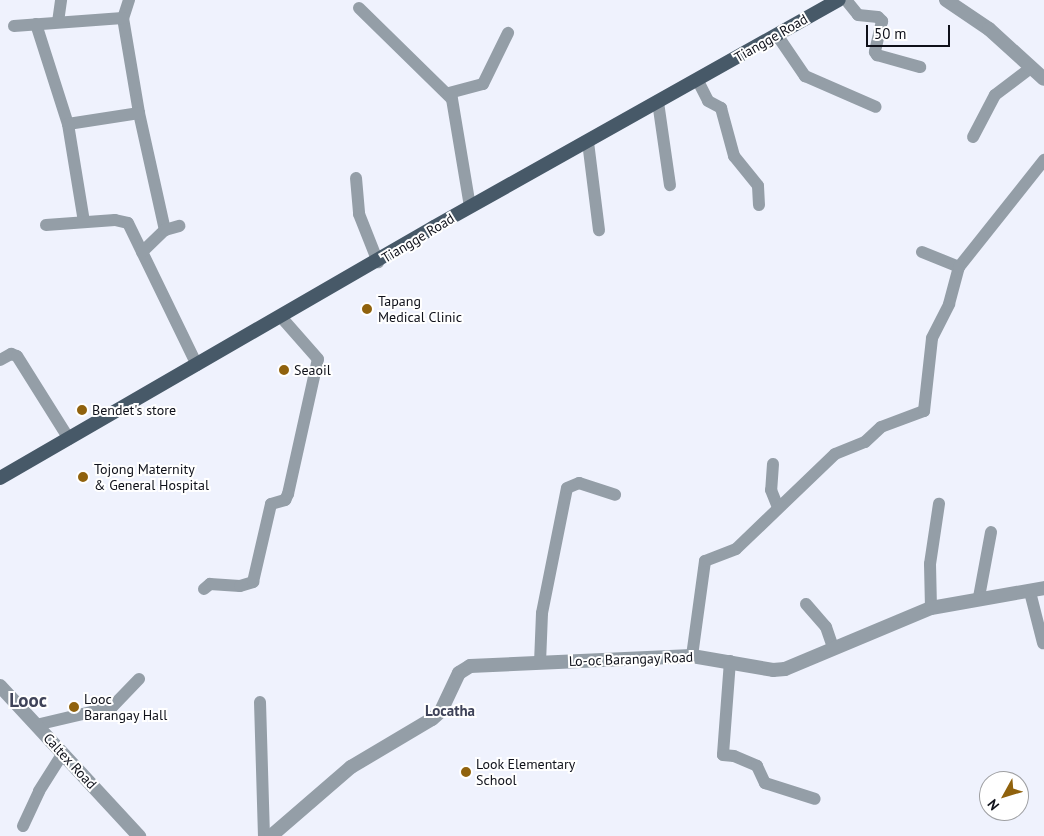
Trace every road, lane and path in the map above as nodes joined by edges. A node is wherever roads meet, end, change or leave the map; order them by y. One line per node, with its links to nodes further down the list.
1 (61, 0): 8 (street)
2 (129, 0): 7 (street)
3 (838, 0): 12 (main road, Tiangge Road)
4 (846, 0): 13 (street)
5 (946, 0): 14 (street)
6 (359, 8): 17 (street)
7 (123, 18): 8 (street); 20 (street)
8 (58, 22): 9 (street)
9 (36, 24): 10 (street); 21 (street)
10 (14, 26)
11 (508, 33): 17 (street)
12 (777, 35): 16 (main road, Tiangge Road); 19 (street)
13 (920, 67)
14 (1032, 67): 15 (street); 22 (street)
15 (1044, 79)
16 (698, 80): 18 (main road, Tiangge Road); 27 (street)
17 (449, 93): 28 (street)
18 (658, 102): 23 (main road, Tiangge Road); 26 (street)
19 (876, 107)
20 (139, 113): 21 (street); 32 (street)
21 (68, 124): 29 (street)
22 (973, 137)
23 (588, 142): 28 (main road, Tiangge Road); 33 (street)
24 (1044, 160): 37 (street)
25 (356, 178): 36 (street)
26 (670, 185)
27 (759, 205)
28 (470, 208): 36 (main road, Tiangge Road)
29 (84, 222): 30 (street); 34 (street)
30 (46, 225)
31 (179, 226): 32 (street)
32 (165, 230): 34 (street)
33 (599, 230)
34 (142, 252): 40 (street)
35 (922, 252): 37 (street)
36 (378, 262): 38 (main road, Tiangge Road)
37 (960, 267): 46 (street)
38 (282, 318): 40 (main road, Tiangge Road); 49 (street)
39 (0, 360): 41 (street)
40 (197, 365): 41 (main road, Tiangge Road)
41 (69, 439): 43 (main road, Tiangge Road)
42 (773, 464): 46 (street)
43 (0, 478)
44 (615, 495): 58 (street)
45 (939, 504): 53 (street)
46 (778, 507): 56 (street)
47 (991, 532): 51 (street)
48 (1044, 588): 50 (street, Lo-oc Barangay Road)
49 (204, 589)
50 (1030, 592): 51 (street, Lo-oc Barangay Road); 54 (street)
51 (979, 597): 53 (street, Lo-oc Barangay Road)
52 (806, 604): 55 (street)
53 (931, 608): 55 (street, Lo-oc Barangay Road)
54 (1043, 643)
55 (833, 647): 57 (street, Lo-oc Barangay Road)
56 (692, 656): 57 (street, Lo-oc Barangay Road); 58 (street, Lo-oc Barangay Road)
57 (730, 661): 64 (street)
58 (540, 663): 68 (street, Lo-oc Barangay Road)
59 (139, 679): 62 (street)
60 (0, 686): 62 (street, Caltex Road)
61 (260, 702): 67 (street)
62 (36, 725): 63 (street, Caltex Road)
63 (63, 753): 65 (street); 66 (street, Caltex Road)
64 (815, 799)
65 (23, 826)
66 (139, 836)
67 (264, 836)
68 (271, 836)

